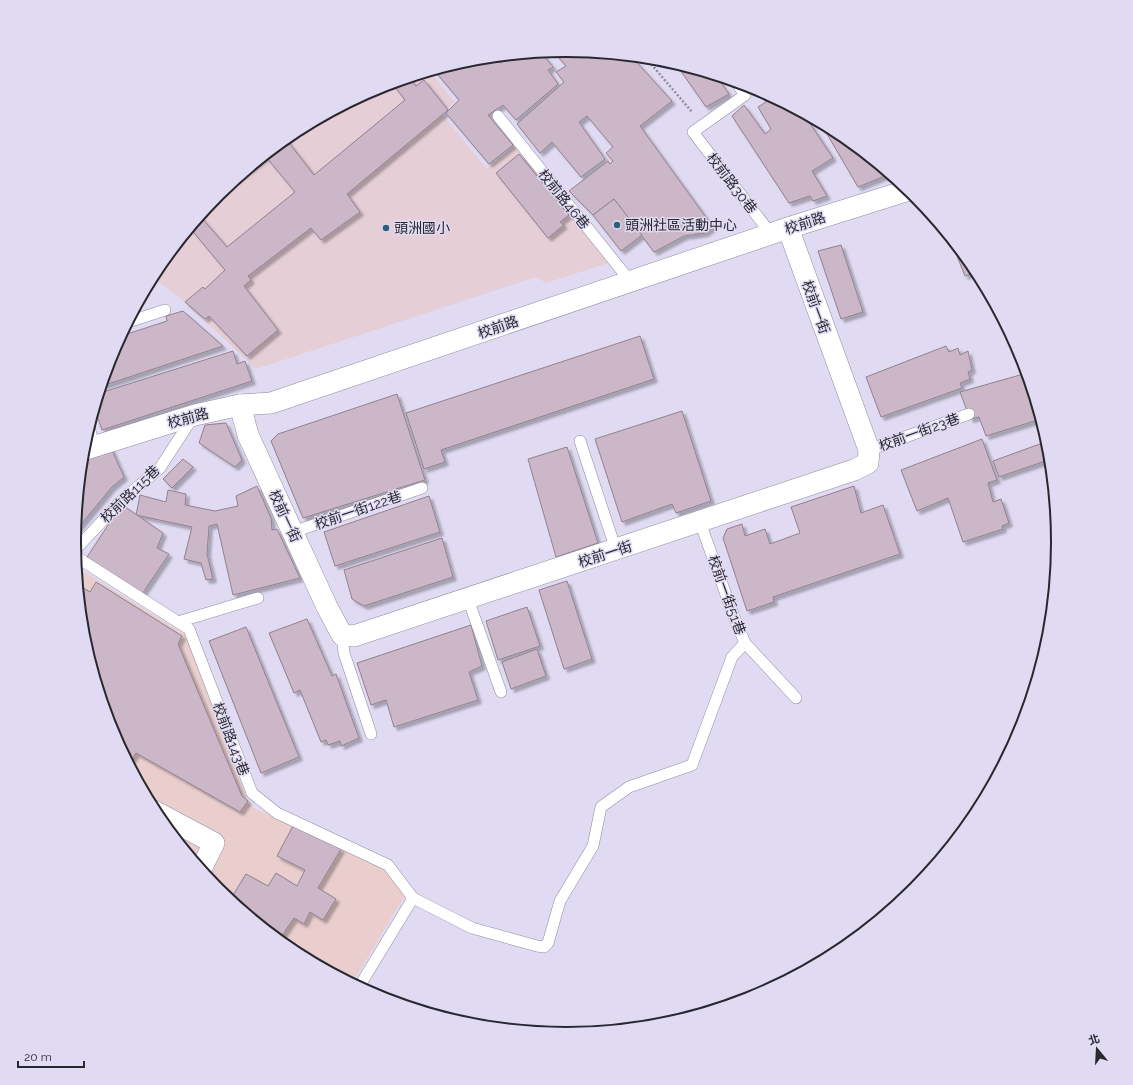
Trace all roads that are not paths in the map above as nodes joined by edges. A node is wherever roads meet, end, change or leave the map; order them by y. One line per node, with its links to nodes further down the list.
1 (742, 90): 4 (lane, 校前路30巷)
2 (498, 116): 5 (lane, 校前路46巷)
3 (903, 192): 4 (street, 校前路)
4 (779, 231): 5 (street, 校前路); 13 (street, 校前一街)
5 (630, 281): 8 (street, 校前路)
6 (165, 310): 7 (lane)
7 (136, 320)
8 (240, 405): 10 (street, 校前路); 16 (street, 校前一街)
9 (969, 414): 13 (lane, 校前一街23巷)
10 (195, 415): 11 (street, 校前路); 17 (lane, 校前路115巷)
11 (92, 440)
12 (580, 441): 18 (lane)
13 (869, 450): 15 (street, 校前一街)
14 (422, 488): 16 (lane, 校前一街122巷)
15 (700, 522): 18 (street, 校前一街); 24 (lane, 校前一街51巷)
16 (293, 532): 23 (street, 校前一街)
17 (81, 544)
18 (616, 550): 21 (street, 校前一街)
19 (82, 560): 22 (lane, 校前路143巷)
20 (258, 598): 22 (lane)
21 (468, 599): 23 (street, 校前一街); 25 (lane)
22 (178, 622): 30 (lane, 校前路143巷)
23 (342, 634): 27 (lane)
24 (745, 643): 26 (lane, 校前一街51巷); 30 (lane)
25 (501, 692)
26 (796, 698)
27 (370, 734)
28 (167, 818): 29 (street)
29 (202, 864)
30 (413, 898): 31 (lane)
31 (362, 983)

